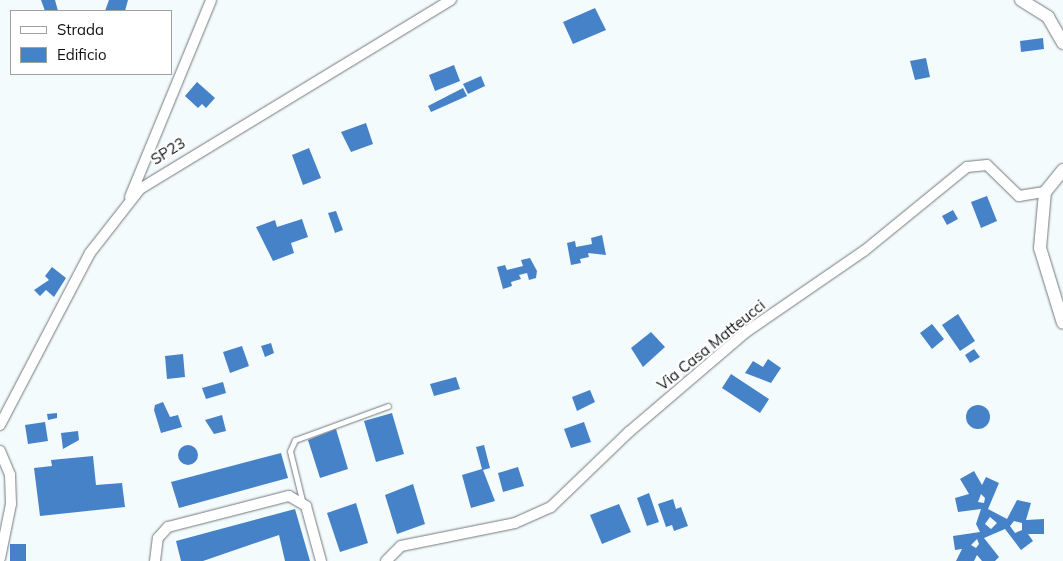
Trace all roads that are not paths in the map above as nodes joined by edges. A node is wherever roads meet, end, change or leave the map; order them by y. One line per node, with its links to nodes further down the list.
1 (211, 0): 7 (street)
2 (451, 0): 7 (street, SP23 / SP23)
3 (1021, 0): 4 (street)
4 (1063, 43)
5 (1063, 170): 6 (street)
6 (1046, 192): 8 (street); 16 (street, Via Casa Matteucci)
7 (127, 202): 10 (street, SP23 / SP23)
8 (1063, 323)
9 (388, 406): 12 (lane)
10 (0, 425)
11 (0, 451): 13 (street)
12 (302, 500): 14 (street); 15 (street)
13 (0, 558)
14 (155, 561)
15 (322, 561)
16 (386, 561)

